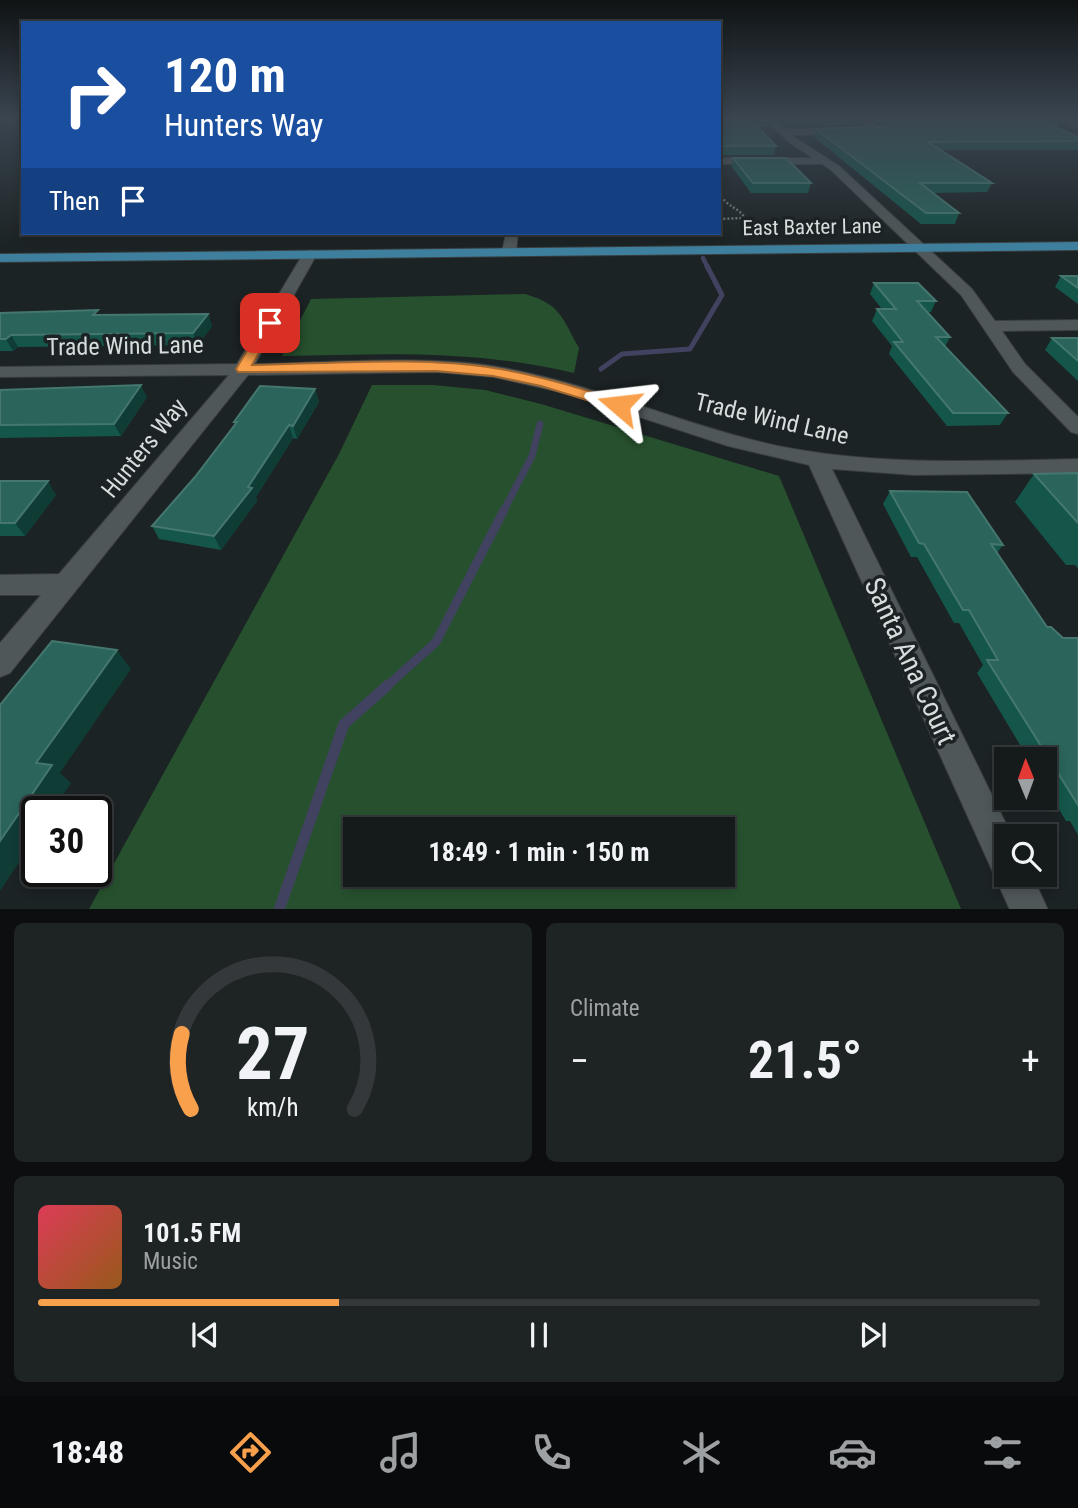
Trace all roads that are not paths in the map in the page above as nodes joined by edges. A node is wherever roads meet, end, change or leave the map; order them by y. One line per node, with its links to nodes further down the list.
1 (721, 161): 2 (street)
2 (824, 161): 5 (street)
3 (512, 235): 6 (street)
4 (1078, 246): 5 (main road, East Baxter Lane)
5 (919, 247): 6 (main road, East Baxter Lane); 10 (street)
6 (509, 252): 7 (main road, East Baxter Lane)
7 (310, 254): 8 (main road, East Baxter Lane); 11 (street, Hunters Way)
8 (0, 258)
9 (1078, 325): 10 (street)
10 (991, 326): 13 (street)
11 (243, 369): 12 (street, Trade Wind Lane); 14 (street, Trade Wind Lane); 16 (street, Hunters Way)
12 (0, 372)
13 (1078, 428)
14 (817, 460): 15 (street, Trade Wind Lane); 19 (street, Santa Ana Court)
15 (1078, 466)
16 (66, 584): 17 (street); 18 (street, Hunters Way)
17 (0, 585)
18 (0, 664)
19 (994, 836)
20 (1019, 887): 21 (street)
21 (1029, 909)

